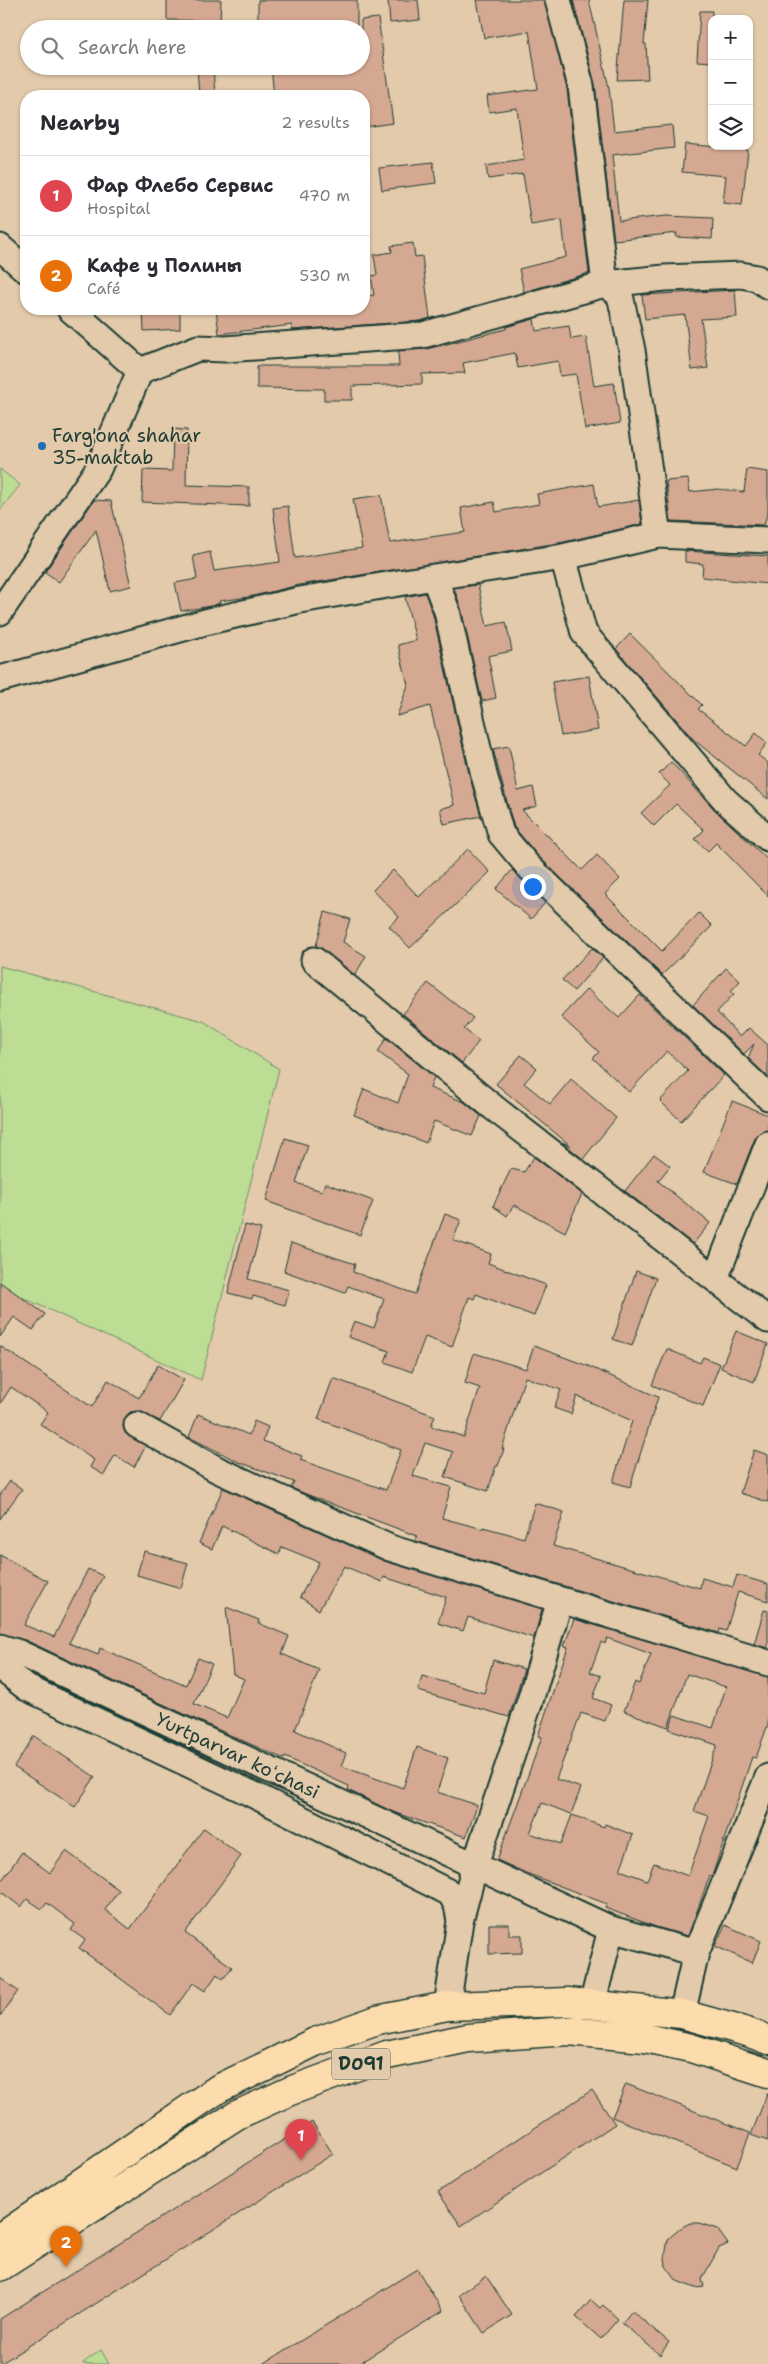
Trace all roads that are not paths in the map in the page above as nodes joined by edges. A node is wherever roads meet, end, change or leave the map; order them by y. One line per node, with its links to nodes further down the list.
1 (558, 0): 4 (street)
2 (0, 247): 3 (street)
3 (20, 265)
4 (605, 284): 5 (street); 7 (street); 8 (street)
5 (768, 286)
6 (77, 315): 7 (street)
7 (140, 371): 12 (street)
8 (658, 535): 9 (street); 10 (street)
9 (768, 540)
10 (563, 557): 11 (street); 14 (street)
11 (434, 577): 13 (street); 16 (street)
12 (0, 612)
13 (0, 678)
14 (768, 838)
15 (314, 960): 18 (street)
16 (768, 1097)
17 (768, 1144): 18 (street)
18 (715, 1279): 19 (street)
19 (768, 1320)
20 (137, 1425): 21 (street)
21 (560, 1600): 23 (street); 26 (street)
22 (0, 1648): 26 (street, Yurtparvar koʻchasi)
23 (768, 1663)
24 (0, 1667): 27 (street)
25 (767, 1782): 29 (street)
26 (475, 1865): 27 (street); 28 (street, Yurtparvar koʻchasi)
27 (460, 1921): 32 (street)
28 (611, 1929): 29 (street, Yurtparvar koʻchasi); 31 (street)
29 (696, 1954): 33 (street)
30 (555, 2002): 31 (highway, D091); 32 (highway, D091); 34 (highway)
31 (592, 2005): 33 (highway, D091)
32 (447, 2006): 37 (highway, D091)
33 (682, 2014): 35 (highway, D091)
34 (555, 2032): 36 (highway, D091); 40 (highway, D091)
35 (768, 2040)
36 (768, 2074)
37 (48, 2206): 38 (highway, D091); 39 (highway, D091)
38 (0, 2220)
39 (0, 2238)
40 (0, 2267)

